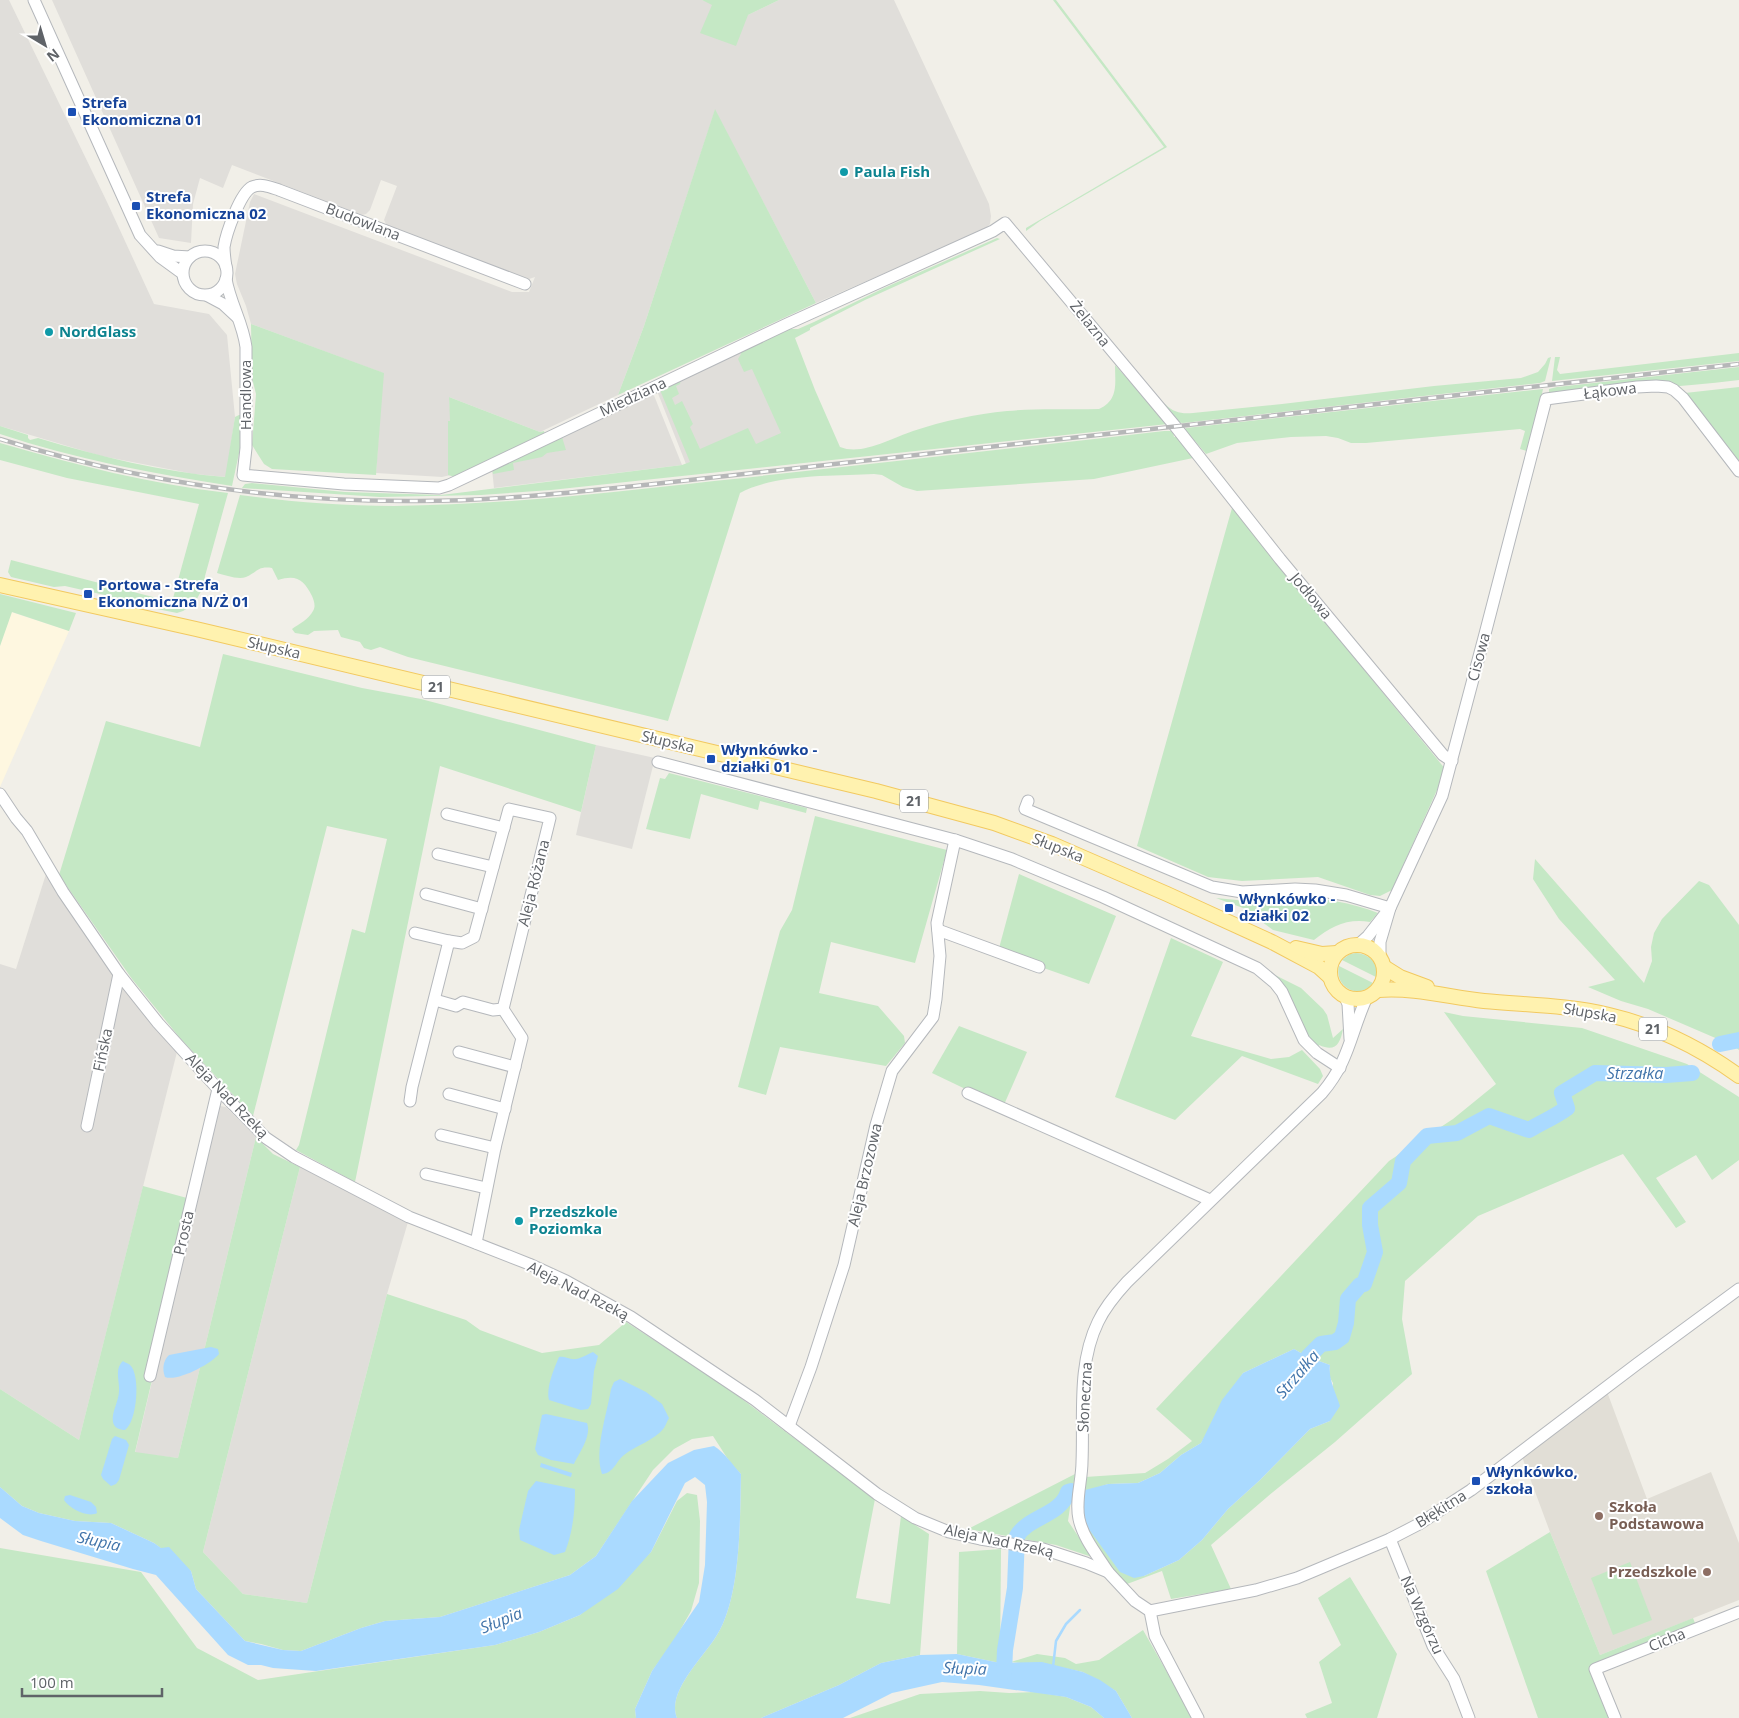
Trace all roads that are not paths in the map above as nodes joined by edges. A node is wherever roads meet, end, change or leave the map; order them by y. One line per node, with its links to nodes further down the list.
1 (34, 0): 4 (street)
2 (1005, 223): 14 (street, Żelazna); 16 (street, Miedziana)
3 (226, 236): 5 (street); 7 (street, Handlowa); 10 (street, Budowlana)
4 (152, 248): 6 (street); 8 (street)
5 (206, 251): 6 (street); 7 (street)
6 (190, 257): 8 (street)
7 (226, 267): 9 (street, Handlowa)
8 (182, 274): 11 (street)
9 (226, 279): 11 (street); 12 (street, Handlowa)
10 (526, 284)
11 (208, 296): 12 (street)
12 (237, 317): 16 (street, Handlowa)
13 (1546, 399): 15 (street, Łąkowa); 18 (street, Cisowa)
14 (1175, 426): 18 (street, Jodłowa)
15 (1739, 471)
16 (243, 475)
17 (0, 585): 33 (main road, Słupska / 21)
18 (1452, 761): 28 (street, Cisowa)
19 (658, 762): 24 (street)
20 (0, 794): 38 (street, Aleja Nad Rzeką)
21 (1028, 801): 28 (street)
22 (447, 814): 23 (street)
23 (504, 828): 26 (street, Aleja Różana); 44 (street, Aleja Różana)
24 (955, 840): 30 (street, Aleja Brzozowa); 48 (street)
25 (438, 854): 26 (street)
26 (493, 867): 29 (street, Aleja Różana)
27 (426, 894): 29 (street)
28 (1390, 908): 34 (street, Cisowa); 36 (street, Cisowa)
29 (482, 909): 32 (street, Aleja Różana)
30 (938, 930): 37 (street); 64 (street, Aleja Brzozowa)
31 (416, 933): 32 (street, Aleja Różana)
32 (449, 941): 43 (street)
33 (1272, 942): 35 (main road, Słupska / 21); 39 (main road, Słupska / 21)
34 (1359, 944): 35 (main road, 21); 36 (main road, 21)
35 (1337, 953): 39 (main road)
36 (1382, 962): 40 (main road); 42 (main road, Słupska / 21)
37 (1039, 967)
38 (120, 974): 50 (street, Aleja Nad Rzeką); 55 (street, Fińska)
39 (1330, 976): 41 (main road, 21)
40 (1372, 993): 41 (main road, 21); 42 (main road, Słupska / 21); 45 (street, Słoneczna)
41 (1345, 997): 45 (street, Słoneczna)
42 (1456, 997): 49 (main road, Słupska / 21)
43 (435, 1000): 44 (street); 53 (street)
44 (503, 1009): 47 (street)
45 (1350, 1046): 48 (street, Słoneczna)
46 (459, 1052): 47 (street)
47 (515, 1066): 54 (street)
48 (1340, 1068): 60 (street, Słoneczna)
49 (1739, 1076)
50 (218, 1089): 61 (street, Aleja Nad Rzeką); 63 (street, Prosta)
51 (968, 1093): 60 (street)
52 (449, 1094): 54 (street)
53 (410, 1101)
54 (505, 1109): 57 (street)
55 (87, 1126)
56 (441, 1135): 57 (street)
57 (495, 1148): 59 (street)
58 (426, 1174): 59 (street)
59 (486, 1188): 61 (street)
60 (1210, 1200): 66 (street, Słoneczna)
61 (476, 1243): 64 (street, Aleja Nad Rzeką)
62 (1739, 1289): 65 (street, Błękitna)
63 (150, 1376)
64 (789, 1426): 66 (street, Aleja Nad Rzeką)
65 (1390, 1539): 67 (street, Błękitna); 70 (street, Na Wzgórzu)
66 (1108, 1572): 67 (street, Aleja Nad Rzeką)
67 (1150, 1612): 69 (street)
68 (1739, 1612): 71 (street, Cicha)
69 (1198, 1718)
70 (1469, 1718)
71 (1615, 1718)

